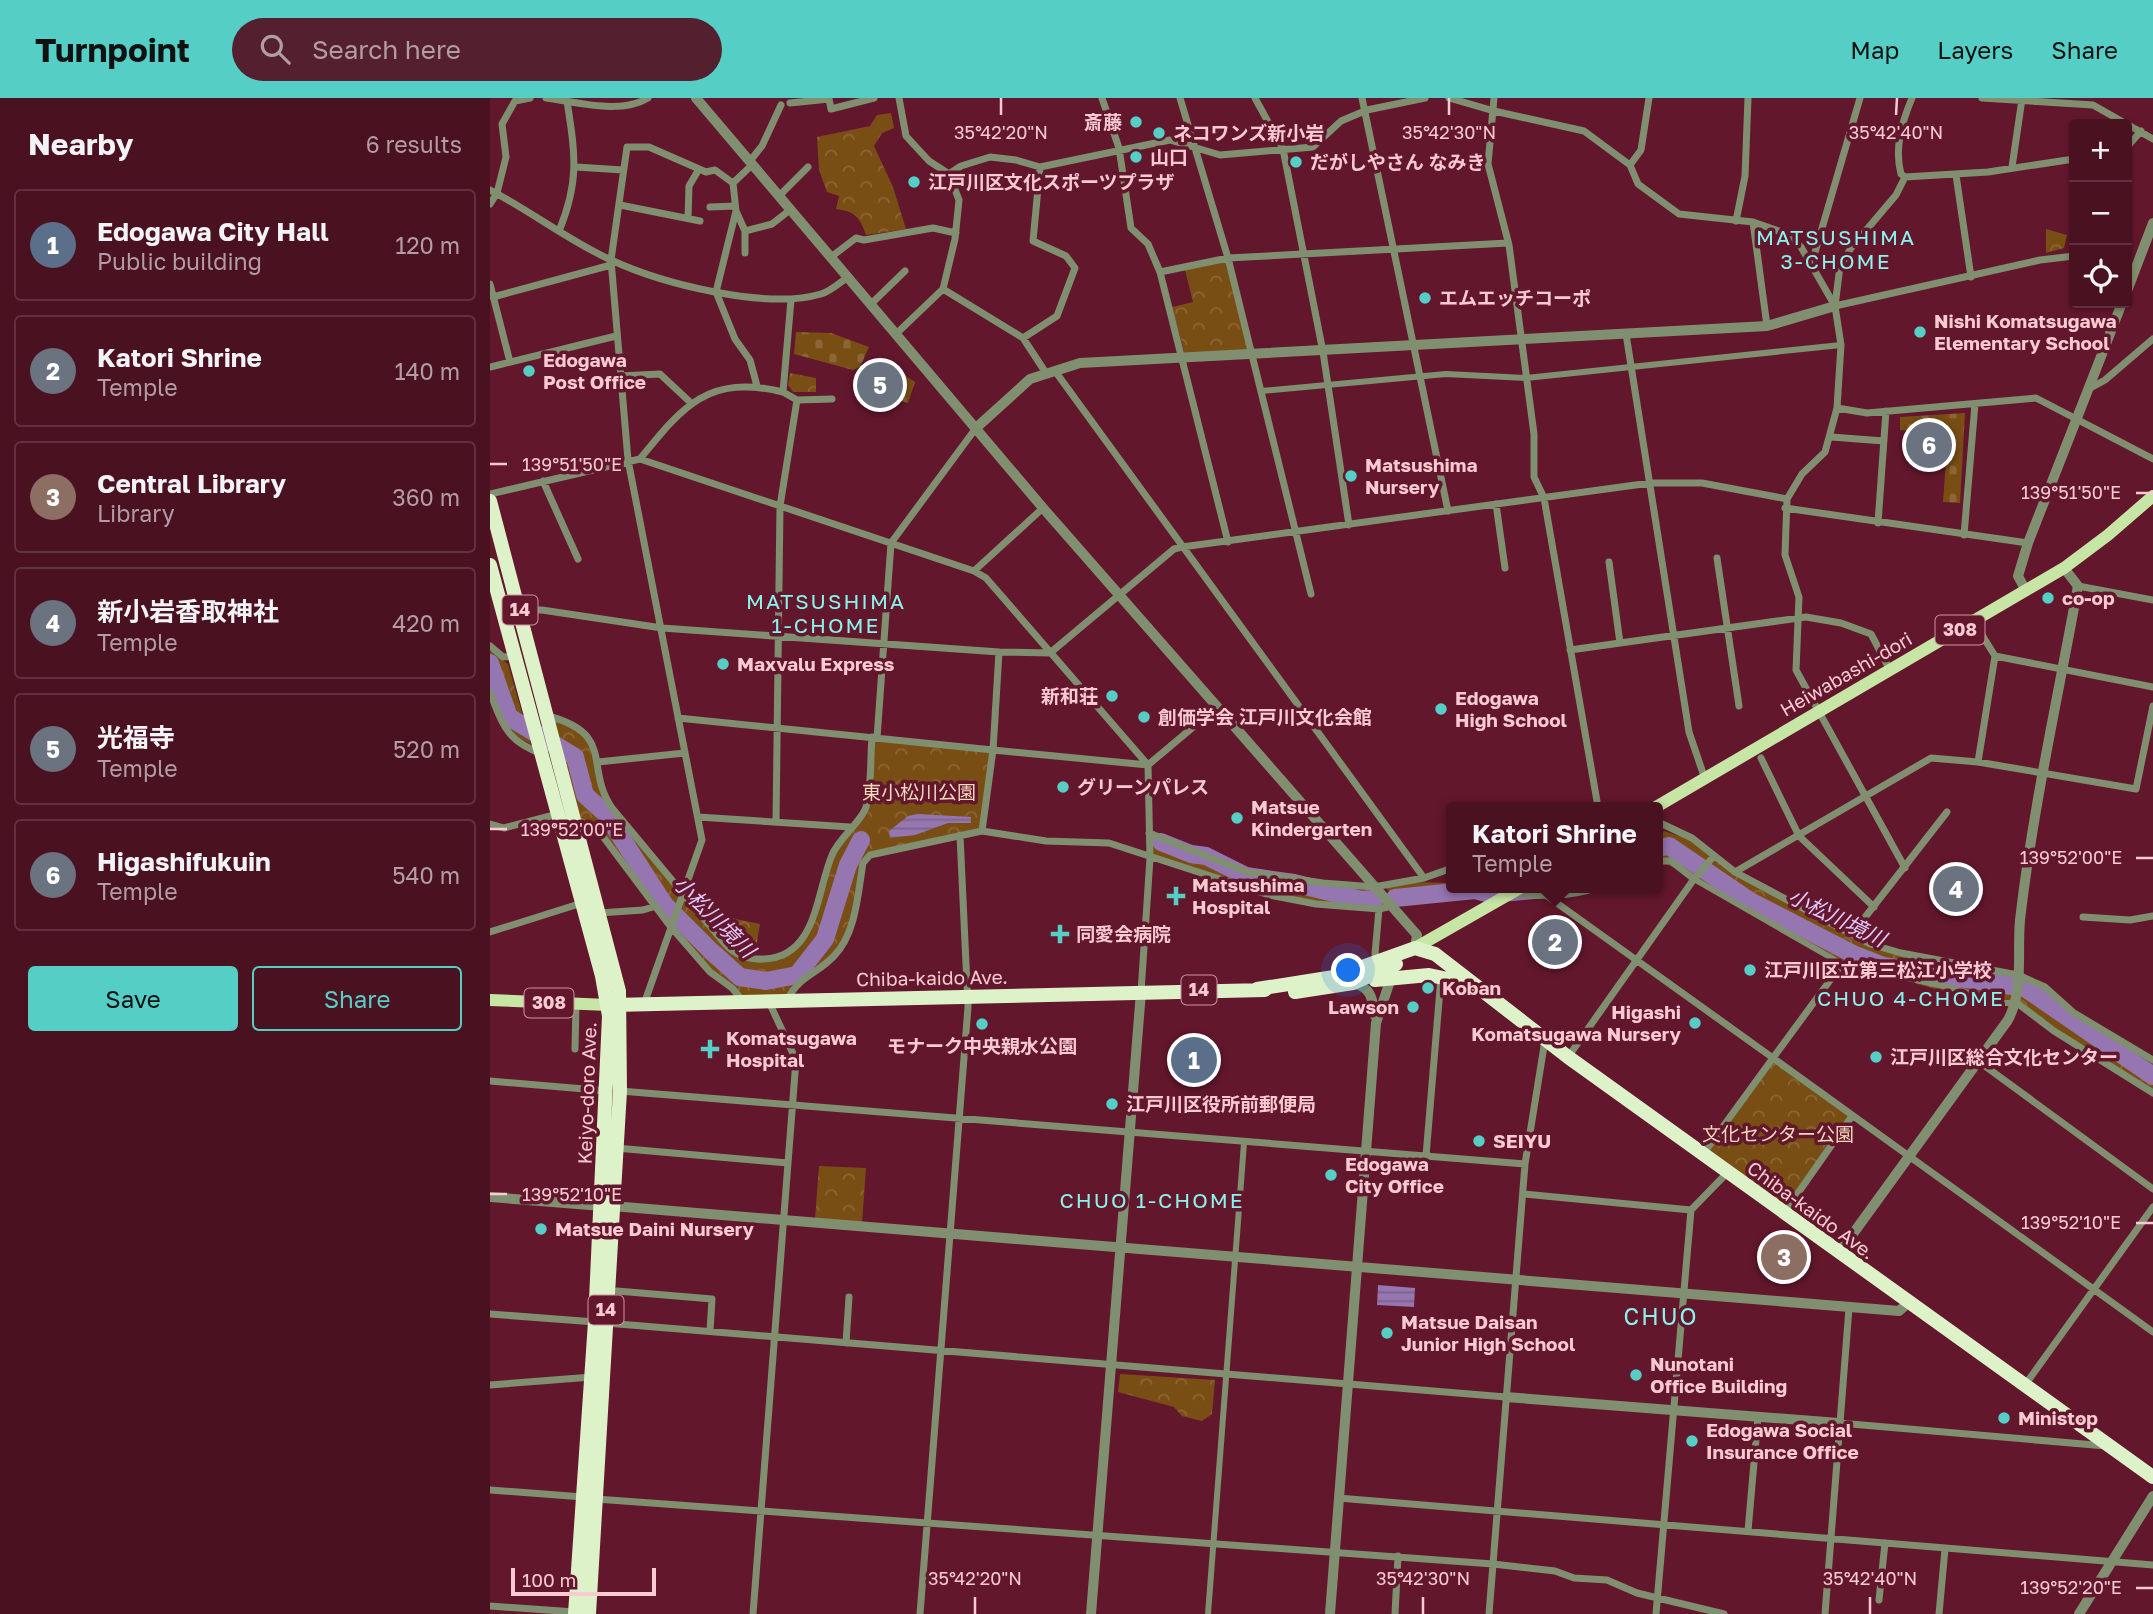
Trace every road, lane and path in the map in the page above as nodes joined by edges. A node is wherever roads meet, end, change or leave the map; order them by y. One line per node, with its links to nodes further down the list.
1 (530, 98): 42 (street)
2 (546, 98): 20 (street)
3 (648, 98): 20 (street)
4 (696, 98): 30 (street)
5 (874, 98): 30 (street)
6 (1102, 98): 26 (street)
7 (1180, 98): 27 (street)
8 (1255, 98): 28 (street)
9 (1362, 98): 21 (street)
10 (1425, 98): 21 (street)
11 (1449, 98): 22 (street)
12 (1494, 98): 22 (street)
13 (1649, 98): 31 (street)
14 (1748, 98): 51 (street)
15 (1860, 98): 66 (street)
16 (1912, 98): 40 (street)
17 (1982, 98): 19 (street)
18 (902, 99): 38 (street)
19 (2022, 99): 23 (street); 35 (street)
20 (567, 101): 32 (street)
21 (1367, 110): 28 (street); 58 (street)
22 (1494, 111): 31 (street); 57 (street)
23 (2141, 131): 24 (street); 25 (street)
24 (2153, 139)
25 (2132, 141)
26 (1119, 148): 27 (street); 34 (street); 68 (street)
27 (1196, 149): 28 (street); 63 (street)
28 (1283, 149): 60 (street)
29 (2069, 160): 35 (street)
30 (751, 163): 41 (street); 43 (street)
31 (1630, 165): 51 (street)
32 (576, 167): 37 (street); 54 (street)
33 (808, 167): 43 (street)
34 (1040, 167): 38 (street); 83 (street)
35 (2012, 167): 39 (street)
36 (699, 169): 37 (street); 41 (street); 49 (street)
37 (623, 170): 45 (street)
38 (949, 174): 56 (street)
39 (1956, 175): 40 (street); 70 (street)
40 (1905, 177): 77 (street)
41 (733, 183): 47 (street)
42 (494, 191): 44 (street); 54 (street)
43 (779, 196): 48 (street)
44 (490, 204)
45 (620, 205): 49 (street); 64 (street)
46 (710, 207): 47 (street)
47 (735, 208): 55 (street); 73 (street)
48 (790, 209): 55 (street); 61 (street)
49 (688, 218): 50 (street)
50 (700, 221)
51 (1736, 221): 52 (street)
52 (1753, 222): 66 (street); 79 (street)
53 (2153, 223): 65 (street)
54 (559, 231): 64 (street)
55 (745, 231): 59 (street)
56 (956, 233): 61 (street); 72 (street)
57 (1508, 243): 58 (street); 85 (street)
58 (1395, 248): 60 (street); 87 (street)
59 (745, 253)
60 (1304, 254): 63 (street); 88 (street)
61 (831, 257): 69 (street)
62 (2069, 257): 70 (street)
63 (1228, 258): 68 (street); 89 (street)
64 (611, 262): 73 (street); 74 (street); 82 (street)
65 (2132, 266)
66 (1811, 267): 77 (street)
67 (905, 271): 76 (street)
68 (1160, 272): 90 (street)
69 (848, 277): 75 (street); 76 (street)
70 (1971, 277): 77 (street)
71 (490, 284): 74 (street)
72 (943, 289): 80 (street); 83 (street)
73 (716, 292): 75 (street); 99 (street)
74 (493, 297): 91 (street)
75 (791, 300): 102 (street)
76 (871, 304): 80 (street)
77 (1835, 306): 79 (street); 86 (street)
78 (2120, 308): 101 (street)
79 (1767, 326): 81 (street)
80 (895, 334): 110 (street)
81 (1626, 334): 85 (street); 92 (street)
82 (617, 336): 91 (street); 96 (street)
83 (1023, 338): 94 (street)
84 (2153, 339): 101 (street)
85 (1520, 341): 87 (street); 97 (street)
86 (1841, 345): 92 (street); 107 (street)
87 (1415, 346): 88 (street); 95 (street)
88 (1323, 352): 89 (street); 98 (street)
89 (1252, 354): 90 (street); 100 (street)
90 (1181, 358): 94 (street); 131 (street)
91 (510, 362): 93 (street)
92 (1632, 367): 97 (street); 117 (street)
93 (490, 368)
94 (1050, 372): 110 (street); 134 (street)
95 (1420, 375): 97 (street); 98 (street); 126 (street)
96 (620, 376): 105 (street); 115 (street)
97 (1526, 378): 120 (street)
98 (1328, 384): 100 (street); 128 (street)
99 (757, 386): 102 (street); 105 (street)
100 (1261, 391): 129 (street)
101 (2087, 391): 109 (street)
102 (783, 393): 104 (street)
103 (832, 399): 104 (street)
104 (797, 400): 124 (street)
105 (690, 402): 113 (street)
106 (1975, 404): 108 (street); 109 (street); 130 (street)
107 (1837, 408): 108 (street); 111 (street)
108 (1886, 411): 112 (street)
109 (2076, 417): 114 (street); 133 (street)
110 (976, 428): 125 (street); 132 (street)
111 (1831, 436): 112 (street); 122 (street)
112 (1884, 441): 127 (street)
113 (640, 459): 115 (street); 124 (street)
114 (2153, 459)
115 (628, 460): 116 (street); 150 (street)
116 (543, 481): 118 (street); 136 (street)
117 (1650, 483): 120 (street); 122 (street); 153 (street)
118 (490, 494)
119 (2153, 496): 140 (main road, Heiwabashi-dori / 308)
120 (1544, 498): 123 (street); 157 (street)
121 (490, 500): 147 (highway, 14)
122 (1786, 503): 127 (street); 148 (street)
123 (1496, 504): 126 (street); 139 (street)
124 (780, 506): 132 (street); 152 (street)
125 (1043, 508): 141 (street); 145 (street)
126 (1448, 511): 128 (street)
127 (1878, 523): 130 (street)
128 (1349, 525): 129 (street)
129 (1296, 532): 131 (street); 144 (street)
130 (1964, 535): 133 (street)
131 (1228, 542): 134 (street)
132 (891, 543): 141 (street); 154 (street)
133 (2028, 543): 143 (street)
134 (1182, 547): 145 (street); 204 (street)
135 (1717, 558): 151 (street)
136 (578, 559)
137 (1609, 562): 155 (street)
138 (490, 565): 160 (highway, 14)
139 (1505, 568)
140 (2064, 568): 142 (street); 143 (main road, Heiwabashi-dori / 308)
141 (974, 571): 159 (street)
142 (2077, 586): 146 (street); 162 (street)
143 (2026, 591): 149 (main road, Heiwabashi-dori / 308)
144 (1311, 594)
145 (1121, 595): 159 (street); 168 (street)
146 (2153, 600)
147 (520, 610): 150 (street); 170 (highway, 14)
148 (1800, 617): 151 (street); 163 (street); 169 (street)
149 (1974, 622): 161 (street); 163 (main road, Heiwabashi-dori / 308)
150 (662, 628): 152 (street); 171 (street)
151 (1727, 628): 153 (street); 167 (street)
152 (778, 635): 154 (street); 172 (street)
153 (1674, 636): 155 (street); 182 (street)
154 (883, 643): 158 (street); 173 (street)
155 (1620, 643): 157 (street)
156 (490, 646): 160 (street)
157 (1570, 650): 184 (street)
158 (999, 652): 159 (street); 174 (street)
159 (1050, 653): 180 (street)
160 (517, 656): 175 (highway, 14)
161 (1995, 656): 162 (street); 179 (street)
162 (2063, 669): 164 (street); 181 (street)
163 (1890, 670): 169 (main road, Heiwabashi-dori / 308)
164 (2153, 687)
165 (490, 693): 175 (street)
166 (2153, 705): 181 (street)
167 (1740, 706)
168 (1217, 707): 180 (street); 206 (street)
169 (1818, 712): 182 (main road, Heiwabashi-dori / 308); 183 (street)
170 (548, 718): 178 (street); 189 (highway, Keiyo-doro Ave. / 14)
171 (678, 718): 172 (street); 176 (street)
172 (776, 728): 173 (street); 190 (street)
173 (875, 738): 174 (street); 193 (street)
174 (993, 750): 180 (street); 194 (street)
175 (542, 752): 187 (highway, Keiyo-doro Ave. / 14)
176 (685, 753): 178 (street); 188 (street)
177 (1761, 758): 197 (street)
178 (598, 762): 211 (street)
179 (1978, 762): 181 (street); 183 (street)
180 (1148, 765): 195 (street)
181 (2043, 773): 230 (street)
182 (1705, 779): 185 (main road, Heiwabashi-dori / 308)
183 (1865, 796): 197 (street); 201 (street)
184 (1597, 802)
185 (1663, 803)
186 (1947, 812): 201 (street)
187 (558, 814): 191 (street); 212 (highway, Keiyo-doro Ave. / 14)
188 (698, 817): 190 (street); 211 (street)
189 (574, 819): 213 (street); 217 (highway, Keiyo-doro Ave. / 14)
190 (776, 822): 193 (street)
191 (490, 824)
192 (1663, 824): 199 (street)
193 (850, 827): 211 (street)
194 (982, 831): 196 (street); 198 (street)
195 (1149, 833): 198 (street); 206 (street)
196 (960, 835): 234 (street); 238 (street)
197 (1799, 836): 203 (street); 215 (street)
198 (1150, 858): 216 (street); 233 (street)
199 (1711, 860): 203 (street); 205 (street)
200 (1663, 861): 205 (street)
201 (1905, 868): 215 (street)
202 (1446, 870): 204 (street)
203 (1735, 872): 222 (street)
204 (1424, 878): 206 (street)
205 (1695, 878): 224 (street); 227 (street)
206 (1374, 887): 214 (street)
207 (1511, 893): 223 (main road)
208 (1528, 893): 210 (street)
209 (1581, 893): 210 (street)
210 (1547, 896): 224 (street)
211 (682, 900): 220 (street)
212 (582, 903): 221 (street); 243 (highway, Keiyo-doro Ave. / 14)
213 (656, 906): 217 (street); 220 (street)
214 (1391, 906): 216 (street); 223 (street)
215 (1874, 907): 222 (street)
216 (1379, 909): 226 (street)
217 (599, 913): 243 (highway, Keiyo-doro Ave. / 14)
218 (2153, 916): 219 (street)
219 (2083, 917)
220 (672, 923): 239 (street); 242 (street)
221 (490, 932)
222 (1852, 934): 230 (street)
223 (1415, 948): 225 (highway, Chiba-kaido Ave. / 14); 226 (highway, Chiba-kaido Ave. / 14); 235 (highway, Chiba-kaido Ave.)
224 (1637, 960): 247 (street); 248 (street)
225 (1402, 961): 229 (street); 231 (highway, Chiba-kaido Ave. / 14)
226 (1380, 962): 232 (highway, Chiba-kaido Ave. / 14)
227 (1842, 964): 237 (street); 248 (street)
228 (1441, 976): 229 (highway); 235 (highway); 262 (street)
229 (1390, 977): 231 (highway); 244 (street)
230 (2018, 979): 237 (street); 249 (street)
231 (1353, 983): 232 (highway, Chiba-kaido Ave. / 14); 244 (street)
232 (1257, 989): 233 (highway, Chiba-kaido Ave. / 14)
233 (1141, 992): 234 (highway, Chiba-kaido Ave. / 14); 257 (street)
234 (968, 996): 238 (highway, Chiba-kaido Ave. / 14); 256 (street)
235 (1486, 996): 245 (highway, Chiba-kaido Ave.)
236 (490, 1000): 241 (main road, 308)
237 (2017, 1000): 250 (street); 253 (street)
238 (787, 1001): 240 (highway, Chiba-kaido Ave. / 14)
239 (744, 1002): 240 (highway, Chiba-kaido Ave. / 14); 242 (highway, Chiba-kaido Ave. / 14)
240 (769, 1002): 254 (street)
241 (576, 1004): 243 (main road, 308); 246 (street)
242 (644, 1004): 243 (highway, Chiba-kaido Ave. / 14)
243 (614, 1005): 252 (highway, Keiyo-doro Ave. / 14)
244 (1376, 1023): 260 (street)
245 (1545, 1040): 247 (highway, Chiba-kaido Ave.); 265 (street)
246 (575, 1049)
247 (1568, 1057): 261 (highway, Chiba-kaido Ave.)
248 (1773, 1058): 255 (street); 261 (street)
249 (2153, 1060)
250 (1978, 1061): 263 (street); 267 (street)
251 (490, 1081): 252 (street)
252 (614, 1091): 254 (street); 259 (highway, Keiyo-doro Ave. / 14); 270 (highway, Keiyo-doro Ave. / 14)
253 (2153, 1093)
254 (793, 1106): 256 (street); 264 (street)
255 (1852, 1116): 263 (street); 273 (street)
256 (958, 1120): 257 (street); 275 (street)
257 (1128, 1132): 258 (street); 276 (street)
258 (1244, 1143): 260 (street); 278 (street)
259 (616, 1148): 264 (street); 270 (highway, Keiyo-doro Ave. / 14)
260 (1366, 1152): 262 (street); 279 (street)
261 (1702, 1154): 266 (highway, Chiba-kaido Ave.)
262 (1426, 1156): 265 (street)
263 (1909, 1157): 277 (street); 281 (street)
264 (788, 1163): 274 (street)
265 (1525, 1164): 268 (street)
266 (1727, 1173): 272 (street); 273 (highway, Chiba-kaido Ave.)
267 (2153, 1189)
268 (1523, 1194): 272 (street); 280 (street)
269 (490, 1197): 270 (street)
270 (607, 1206): 274 (street); 288 (highway, Keiyo-doro Ave. / 14)
271 (2153, 1208): 281 (street)
272 (1691, 1210): 283 (street)
273 (1784, 1213): 277 (highway, Chiba-kaido Ave.)
274 (783, 1221): 275 (street); 291 (street)
275 (948, 1235): 276 (street); 293 (street)
276 (1119, 1247): 278 (street); 294 (street)
277 (1839, 1253): 285 (highway, Chiba-kaido Ave.)
278 (1235, 1258): 279 (street); 295 (street)
279 (1357, 1268): 280 (street); 297 (street)
280 (1516, 1280): 283 (street); 300 (street)
281 (2094, 1289): 290 (street); 299 (street)
282 (617, 1291): 289 (street)
283 (1683, 1295): 286 (street); 301 (street)
284 (849, 1297): 292 (street)
285 (1908, 1303): 286 (street); 299 (highway, Chiba-kaido Ave.)
286 (1849, 1308): 303 (street)
287 (490, 1314): 288 (street)
288 (600, 1322): 289 (street); 296 (highway, Keiyo-doro Ave. / 14); 308 (highway, Keiyo-doro Ave. / 14)
289 (710, 1331): 291 (street)
290 (2153, 1332)
291 (773, 1336): 292 (street); 310 (street)
292 (846, 1343): 293 (street)
293 (939, 1351): 294 (street); 312 (street)
294 (1110, 1365): 295 (street); 315 (street)
295 (1226, 1374): 297 (street); 317 (street)
296 (592, 1377): 298 (street); 308 (highway, Keiyo-doro Ave. / 14)
297 (1347, 1383): 300 (street); 309 (street)
298 (490, 1385)
299 (2025, 1385): 304 (highway, Chiba-kaido Ave.)
300 (1506, 1397): 301 (street); 311 (street)
301 (1673, 1411): 302 (street); 313 (street)
302 (1758, 1417): 303 (street); 314 (street)
303 (1839, 1423): 304 (street); 316 (street)
304 (2110, 1446): 305 (highway, Chiba-kaido Ave.)
305 (2153, 1478)
306 (490, 1490): 308 (street)
307 (2153, 1496): 322 (street)
308 (590, 1498): 310 (street); 328 (highway, Keiyo-doro Ave. / 14)
309 (1338, 1498): 311 (street); 320 (street)
310 (761, 1510): 312 (street); 329 (street)
311 (1496, 1511): 313 (street); 323 (street)
312 (927, 1522): 315 (street); 330 (street)
313 (1664, 1525): 314 (street); 325 (street)
314 (1748, 1531): 316 (street)
315 (1097, 1534): 317 (street); 331 (street)
316 (1831, 1538): 318 (street); 338 (street)
317 (1213, 1543): 320 (street); 332 (street)
318 (1885, 1543): 319 (street); 326 (street)
319 (1945, 1549): 322 (street); 339 (street)
320 (1334, 1551): 321 (street); 333 (street)
321 (1398, 1556): 323 (street); 334 (street)
322 (2111, 1562): 324 (street); 340 (street)
323 (1493, 1564): 325 (street); 335 (street)
324 (2153, 1565)
325 (1657, 1596): 336 (street); 337 (street)
326 (1879, 1600)
327 (495, 1609): 328 (street)
328 (579, 1613)
329 (753, 1614)
330 (920, 1614)
331 (1091, 1614)
332 (1208, 1614)
333 (1329, 1614)
334 (1395, 1614)
335 (1489, 1614)
336 (1656, 1614)
337 (1724, 1614)
338 (1825, 1614)
339 (1939, 1614)
340 (2079, 1614)

